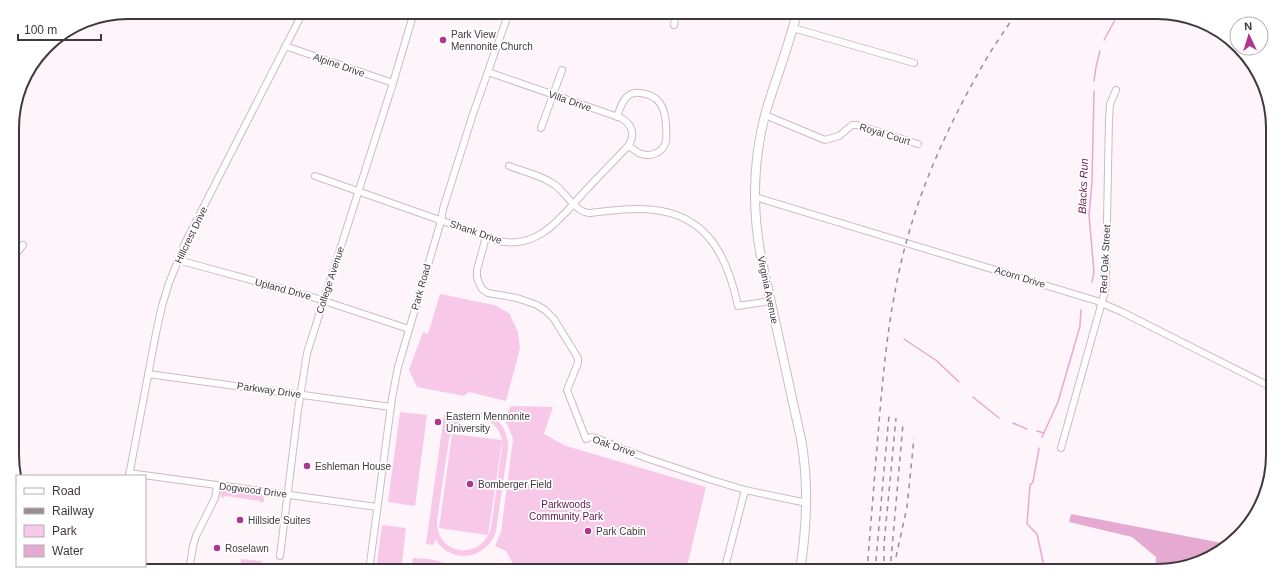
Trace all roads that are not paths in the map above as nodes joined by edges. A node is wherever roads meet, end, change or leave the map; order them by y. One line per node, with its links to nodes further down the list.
1 (299, 19): 8 (street, Hillcrest Drive)
2 (412, 19): 12 (street, College Avenue)
3 (507, 19): 11 (street, Park Road)
4 (675, 19): 6 (street)
5 (795, 19): 7 (main road, Virginia Avenue)
6 (674, 25)
7 (793, 28): 9 (street); 15 (main road, Virginia Avenue)
8 (285, 46): 12 (street, Alpine Drive); 29 (street, Hillcrest Drive)
9 (914, 63)
10 (562, 70): 14 (street)
11 (488, 72): 14 (street, Villa Drive); 25 (street, Park Road)
12 (393, 83): 22 (street, College Avenue)
13 (1116, 90): 32 (street, Red Oak Street)
14 (553, 96): 16 (street, Villa Drive); 17 (street)
15 (765, 115): 18 (street, Royal Court); 23 (main road, Virginia Avenue)
16 (617, 117): 19 (street, Villa Drive); 19 (street)
17 (541, 128)
18 (918, 144)
19 (629, 146): 24 (street, Shank Drive)
20 (509, 166): 24 (street)
21 (315, 176): 22 (street, Shank Drive)
22 (358, 191): 25 (street, Shank Drive); 30 (street, College Avenue)
23 (755, 197): 31 (main road, Virginia Avenue); 32 (street, Acorn Drive)
24 (573, 204): 26 (street, Shank Drive); 31 (street)
25 (441, 221): 26 (street, Shank Drive); 33 (street, Park Road)
26 (486, 237): 42 (street, Oak Drive)
27 (22, 245): 28 (street)
28 (19, 250)
29 (178, 260): 30 (street, Upland Drive); 34 (street, Hillcrest Drive)
30 (323, 300): 33 (street, Upland Drive); 36 (street, College Avenue)
31 (771, 301): 44 (main road, Virginia Avenue)
32 (1102, 303): 35 (street, Acorn Drive); 38 (street, Red Oak Street)
33 (409, 329): 37 (street, Park Road)
34 (148, 374): 36 (street, Parkway Drive); 39 (street, Hillcrest Drive)
35 (1266, 384)
36 (301, 395): 37 (street, Parkway Drive); 43 (street, College Avenue)
37 (391, 407): 45 (street, Park Road)
38 (1061, 448)
39 (129, 475)
40 (146, 477): 41 (street, Dogwood Drive)
41 (217, 486): 43 (street, Dogwood Drive); 47 (street)
42 (745, 490): 44 (street, Oak Drive); 49 (street)
43 (288, 495): 45 (street, Dogwood Drive); 46 (street, College Avenue)
44 (806, 503): 50 (main road, Virginia Avenue)
45 (377, 507): 48 (street, Park Road)
46 (280, 556)
47 (190, 564)
48 (370, 564)
49 (726, 564)
50 (801, 564)

